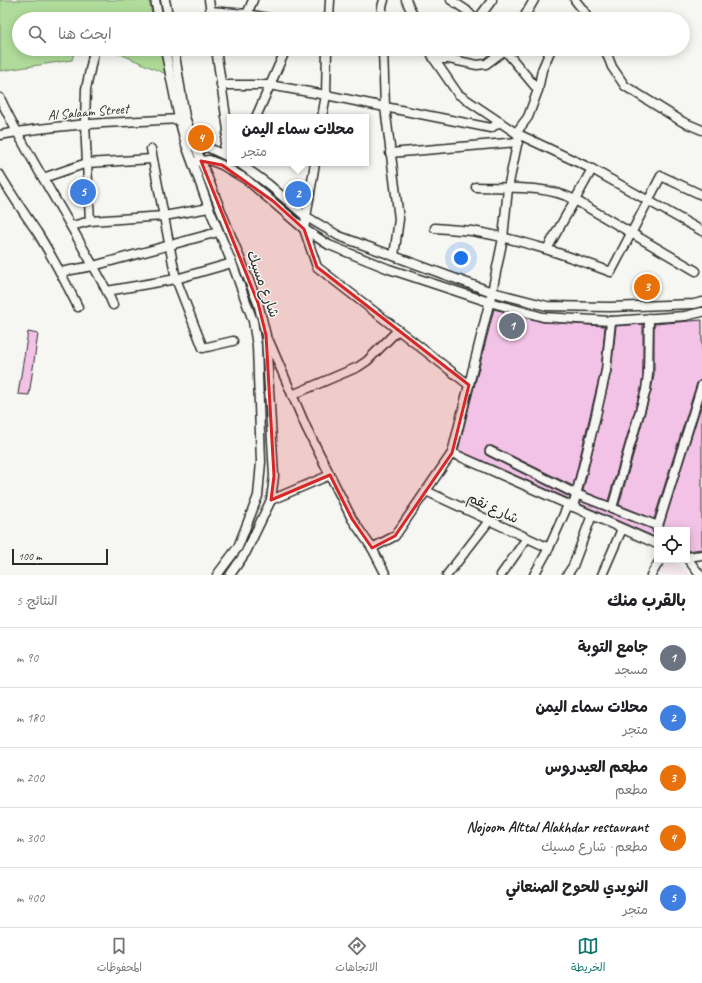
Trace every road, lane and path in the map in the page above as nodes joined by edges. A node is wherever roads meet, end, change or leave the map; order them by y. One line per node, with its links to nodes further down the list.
1 (155, 0): 12 (street)
2 (165, 0): 13 (street)
3 (209, 0): 14 (street)
4 (253, 0): 15 (street)
5 (330, 0): 16 (street)
6 (384, 0): 17 (street)
7 (406, 0): 18 (street)
8 (451, 0): 19 (street)
9 (492, 0): 20 (street)
10 (534, 0): 21 (street)
11 (575, 0): 22 (street)
12 (158, 12)
13 (168, 12)
14 (211, 12)
15 (248, 12)
16 (329, 12)
17 (382, 12)
18 (412, 12)
19 (468, 12)
20 (483, 12)
21 (527, 12)
22 (584, 12)
23 (93, 56): 46 (street)
24 (166, 56): 44 (street, شارع مسيك)
25 (175, 56): 53 (street, شارع مسيك)
26 (217, 56): 36 (street)
27 (283, 56): 37 (street)
28 (327, 56): 39 (street)
29 (383, 56): 41 (street)
30 (432, 56): 35 (street)
31 (497, 56): 35 (street)
32 (510, 56): 38 (street)
33 (548, 56): 38 (street)
34 (608, 56): 48 (street)
35 (434, 59): 45 (street)
36 (221, 85): 37 (street); 47 (street)
37 (269, 86): 39 (street); 42 (street)
38 (538, 90): 51 (street)
39 (326, 95): 41 (street); 43 (street)
40 (0, 98): 49 (street)
41 (384, 107): 45 (street); 55 (street)
42 (257, 114)
43 (323, 114)
44 (179, 119): 46 (street, Al Salaam Street); 53 (street, شارع مسيك)
45 (500, 122): 51 (street)
46 (85, 124): 49 (street, Al Salaam Street); 59 (street)
47 (227, 124)
48 (702, 130)
49 (16, 132): 50 (street, Al Salaam Street); 64 (street)
50 (0, 135)
51 (517, 137): 55 (street); 62 (street); 66 (street)
52 (227, 143): 56 (street)
53 (191, 145): 56 (street); 58 (street, شارع مسيك)
54 (151, 149): 57 (street)
55 (390, 152): 83 (street)
56 (226, 156)
57 (152, 159): 59 (street); 71 (street)
58 (197, 162): 70 (street, شارع مسيك); 76 (street); 99 (street, شارع مسيك)
59 (87, 163): 64 (street); 73 (street)
60 (244, 166): 72 (street)
61 (314, 166): 72 (street)
62 (592, 169): 68 (street); 69 (street)
63 (0, 175): 87 (street)
64 (43, 178): 74 (street)
65 (476, 187): 66 (street)
66 (508, 188): 68 (street); 80 (street)
67 (702, 195): 69 (street)
68 (575, 200): 79 (street); 82 (street)
69 (649, 201): 77 (street); 79 (street)
70 (209, 208): 71 (street); 78 (street, شارع مسيك)
71 (164, 216): 73 (street); 81 (street)
72 (306, 216): 76 (street); 83 (street)
73 (90, 221): 74 (street)
74 (72, 226): 85 (street)
75 (435, 228): 80 (street)
76 (304, 229): 91 (street); 98 (street)
77 (702, 231)
78 (218, 232): 81 (street); 84 (street, شارع مسيك)
79 (632, 233): 82 (street); 86 (street)
80 (503, 238): 82 (street); 90 (street)
81 (170, 246): 85 (street); 88 (street)
82 (547, 250)
83 (394, 256): 90 (street)
84 (232, 263): 88 (street); 125 (street, شارع مسيك)
85 (93, 266): 87 (street); 89 (street)
86 (696, 271)
87 (60, 272): 94 (street)
88 (176, 279): 89 (street); 100 (street)
89 (107, 291): 93 (street)
90 (492, 292): 91 (street); 92 (street)
91 (490, 302): 97 (street); 101 (street)
92 (702, 302)
93 (113, 305)
94 (78, 307)
95 (702, 312): 96 (street)
96 (649, 318): 97 (street); 111 (street)
97 (611, 321): 108 (street)
98 (398, 330): 101 (street); 103 (street)
99 (266, 335): 103 (street); 109 (street, شارع مسيك)
100 (233, 340)
101 (469, 385): 105 (street)
102 (702, 385): 114 (street)
103 (292, 395): 106 (street)
104 (490, 451): 108 (street)
105 (452, 453): 107 (street); 110 (street)
106 (330, 475): 109 (street); 119 (street)
107 (426, 491): 113 (street, شارع نقم); 119 (street)
108 (576, 494): 110 (street); 111 (street)
109 (271, 500): 126 (street, شارع مسيك)
110 (571, 506): 112 (street); 120 (street)
111 (612, 508): 115 (street)
112 (592, 516): 116 (street); 131 (street)
113 (489, 521): 117 (street, شارع نقم); 128 (street)
114 (658, 527)
115 (654, 528)
116 (622, 529): 118 (street); 132 (street)
117 (527, 538): 120 (street, شارع نقم); 129 (street)
118 (654, 544)
119 (372, 548): 127 (street)
120 (549, 548): 130 (street)
121 (702, 555): 122 (street)
122 (690, 557)
123 (690, 562): 134 (street)
124 (658, 563): 133 (street)
125 (217, 575)
126 (230, 575)
127 (386, 575)
128 (447, 575)
129 (501, 575)
130 (534, 575)
131 (568, 575)
132 (602, 575)
133 (651, 575)
134 (700, 575)

